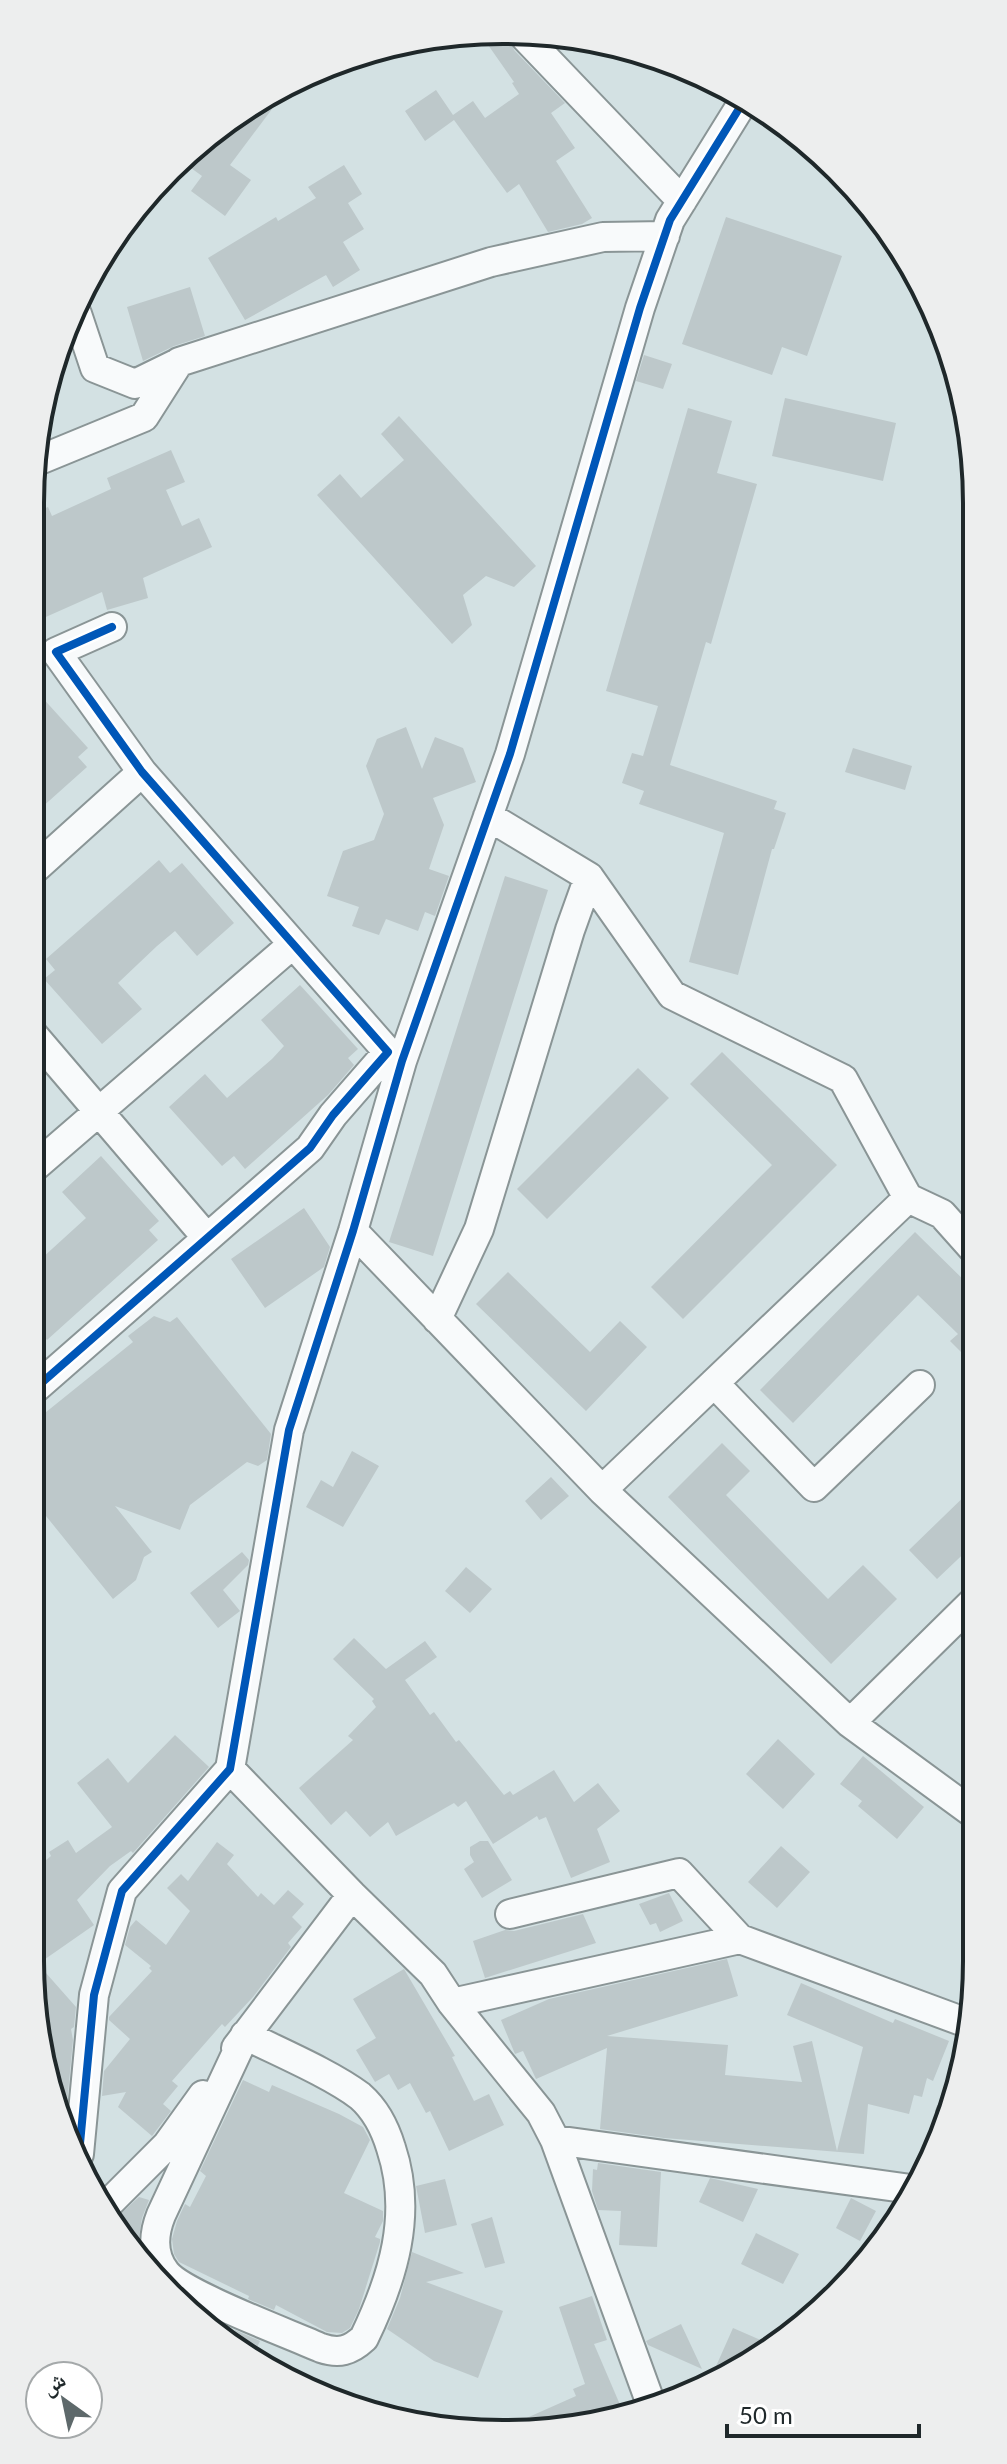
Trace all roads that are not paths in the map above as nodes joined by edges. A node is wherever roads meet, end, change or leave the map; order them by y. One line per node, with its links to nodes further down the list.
1 (533, 45): 3 (street)
2 (739, 109): 3 (street)
3 (682, 201): 4 (street)
4 (665, 236): 6 (street); 12 (street)
5 (80, 324): 7 (street)
6 (179, 362): 7 (street); 8 (street)
7 (135, 384): 8 (street)
8 (144, 417): 9 (street)
9 (47, 457)
10 (112, 627): 11 (street)
11 (142, 772): 13 (street); 15 (street)
12 (488, 816): 14 (street); 17 (street)
13 (44, 860)
14 (589, 877): 20 (street); 24 (street)
15 (293, 944): 17 (street); 18 (street)
16 (44, 1048): 18 (street)
17 (395, 1057): 21 (street); 22 (street)
18 (98, 1112): 19 (street); 22 (street)
19 (44, 1159)
20 (908, 1198): 23 (street); 26 (street)
21 (353, 1231): 24 (street); 31 (street)
22 (207, 1238): 25 (street)
23 (963, 1238)
24 (437, 1319): 28 (street)
25 (44, 1381)
26 (714, 1383): 27 (street); 28 (street)
27 (920, 1385)
28 (602, 1490): 30 (street)
29 (963, 1612): 30 (street)
30 (850, 1723): 32 (street)
31 (230, 1769): 33 (street); 39 (street)
32 (963, 1806)
33 (352, 1895): 36 (street); 38 (street)
34 (510, 1914): 35 (street)
35 (740, 1939): 36 (street); 37 (street)
36 (452, 2003): 40 (street)
37 (959, 2020)
38 (245, 2035): 42 (street); 43 (street); 44 (street)
39 (80, 2139)
40 (555, 2140): 41 (street); 45 (street)
41 (902, 2188)
42 (112, 2200)
43 (165, 2271)
44 (172, 2277)
45 (648, 2397)

